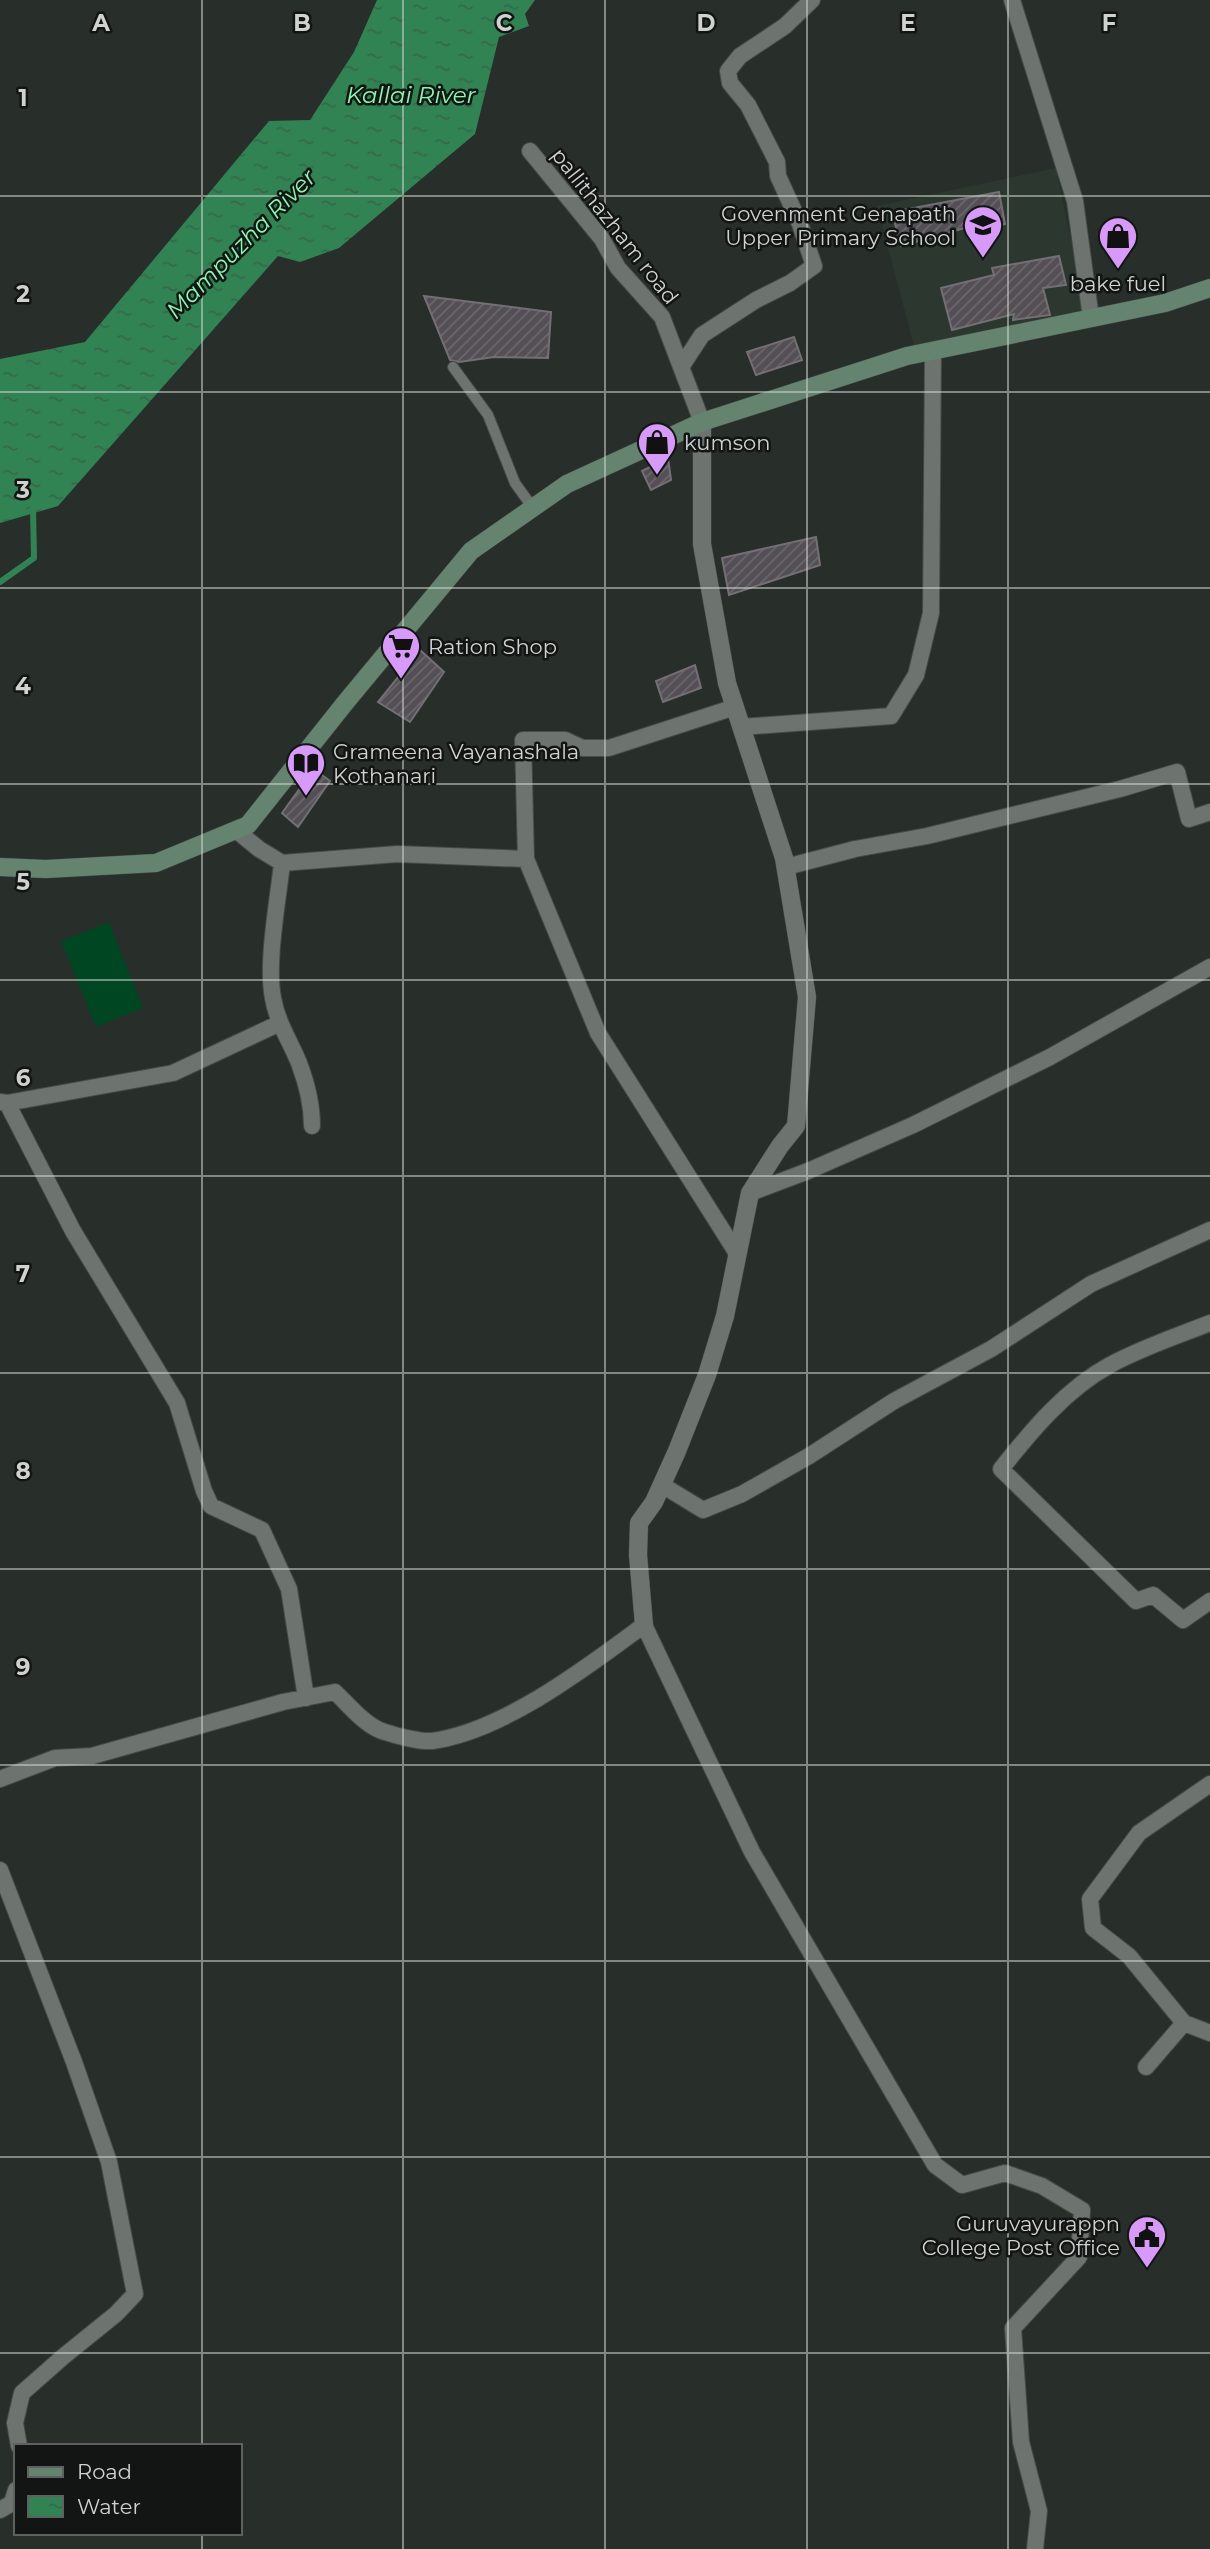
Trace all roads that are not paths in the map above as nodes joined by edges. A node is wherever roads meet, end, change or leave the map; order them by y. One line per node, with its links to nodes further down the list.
1 (813, 0): 8 (street)
2 (1012, 0): 5 (street)
3 (530, 151): 8 (street, pallithazham road)
4 (1210, 288): 5 (main road)
5 (1091, 318): 6 (main road)
6 (933, 351): 9 (main road); 12 (street)
7 (453, 367): 10 (street)
8 (681, 367): 9 (street, pallithazham road)
9 (702, 422): 10 (main road); 11 (street)
10 (533, 508): 14 (main road)
11 (735, 707): 12 (street); 15 (street)
12 (741, 727): 18 (street)
13 (1210, 812): 18 (street)
14 (236, 830): 16 (street); 17 (main road)
15 (526, 859): 16 (street); 25 (street)
16 (282, 863): 20 (street)
17 (0, 867)
18 (786, 867): 23 (street)
19 (1210, 967): 23 (street)
20 (279, 1023): 21 (street); 22 (street)
21 (3, 1103): 30 (street)
22 (312, 1126)
23 (750, 1193): 25 (street)
24 (1210, 1230): 27 (street)
25 (737, 1255): 27 (street)
26 (1210, 1322): 28 (street)
27 (662, 1485): 29 (street)
28 (1210, 1601)
29 (644, 1625): 30 (street); 40 (street)
30 (306, 1698): 31 (street)
31 (0, 1779)
32 (1210, 1784): 34 (street)
33 (0, 1870): 37 (street)
34 (1184, 2023): 35 (street); 36 (street)
35 (1210, 2033)
36 (1146, 2067)
37 (19, 2444)
38 (14, 2496): 39 (street)
39 (0, 2510)
40 (1035, 2549)

